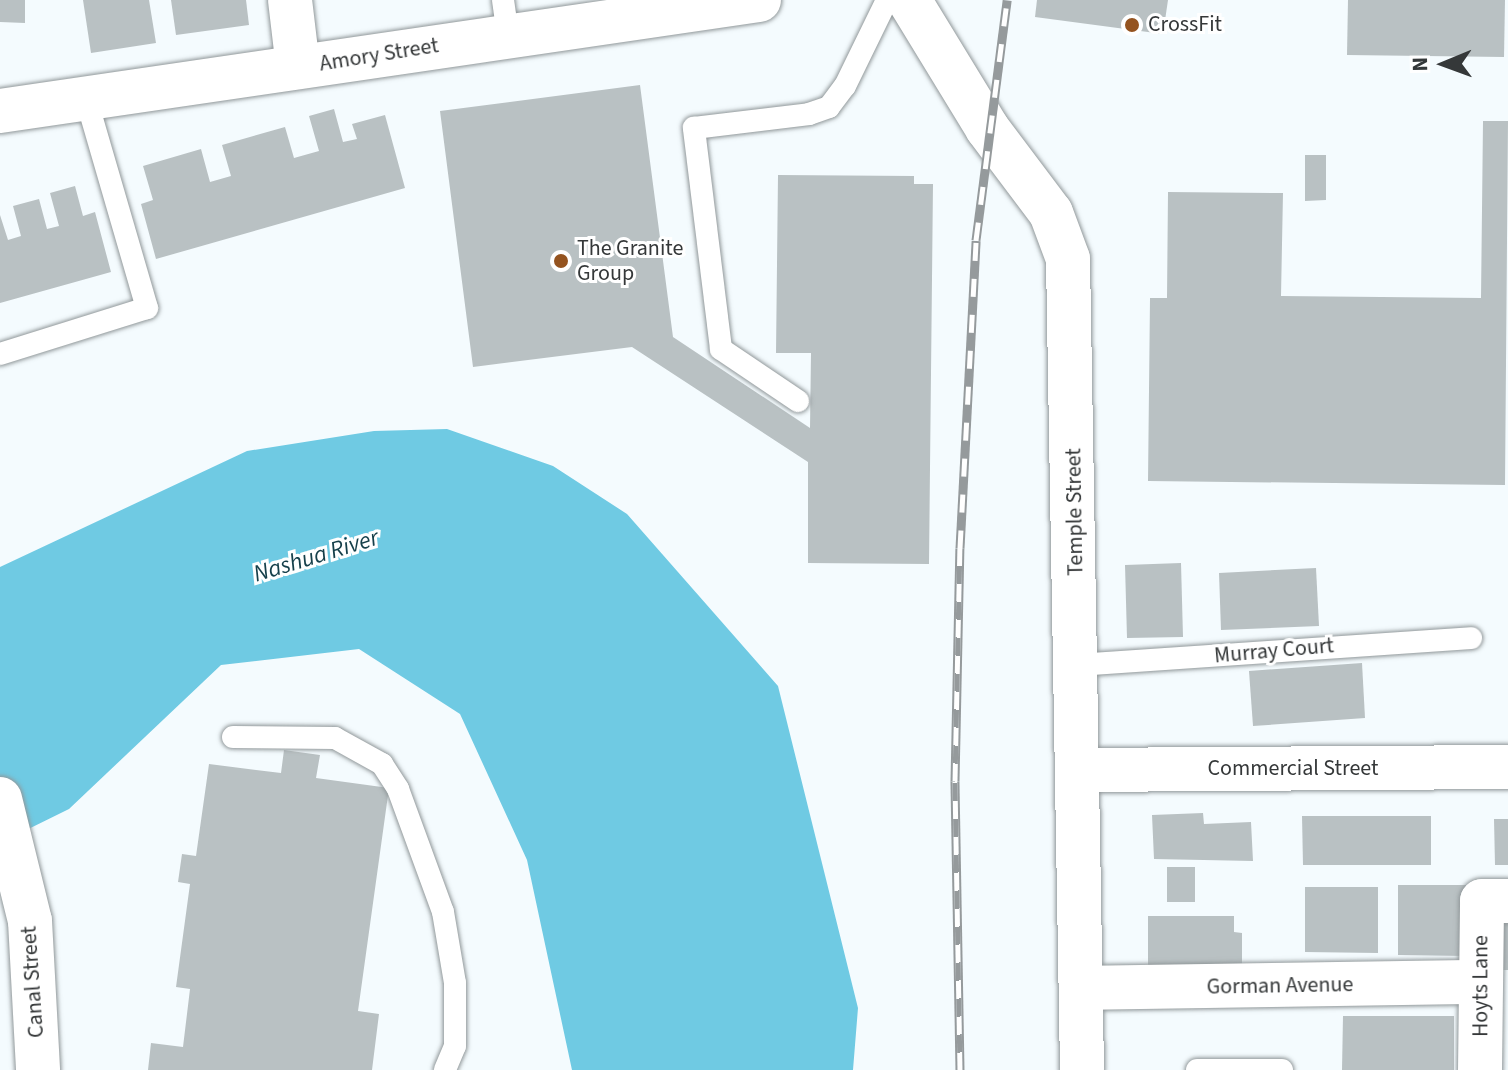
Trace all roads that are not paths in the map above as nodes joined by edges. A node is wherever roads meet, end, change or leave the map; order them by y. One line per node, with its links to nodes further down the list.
1 (290, 0): 6 (street)
2 (759, 0): 5 (street, Amory Street)
3 (887, 0): 10 (lane)
4 (909, 0): 12 (street, Temple Street)
5 (506, 18): 6 (street, Amory Street)
6 (298, 67): 7 (street, Amory Street)
7 (86, 98): 8 (street, Amory Street); 9 (lane)
8 (0, 111)
9 (0, 354)
10 (798, 401)
11 (1471, 638): 12 (lane, Murray Court)
12 (1077, 665): 15 (street, Temple Street)
13 (233, 737): 21 (lane)
14 (1508, 767): 15 (street, Commercial Street)
15 (1078, 770): 19 (street, Temple Street)
16 (0, 799): 20 (street, Canal Street)
17 (1495, 901): 18 (street, Hoyts Lane)
18 (1479, 982): 19 (street, Gorman Avenue); 25 (street, Hoyts Lane)
19 (1081, 988): 22 (street, Temple Street)
20 (38, 1070)
21 (445, 1070)
22 (1082, 1070)
23 (1197, 1070): 24 (lane)
24 (1282, 1070)
25 (1480, 1070)

